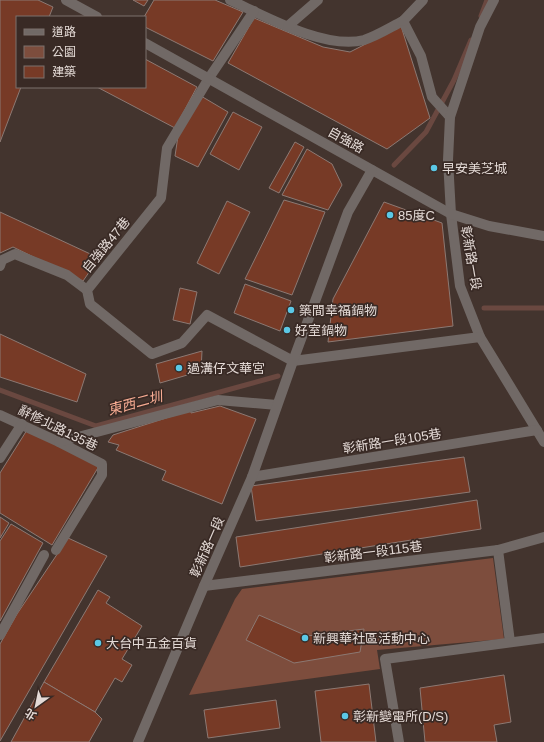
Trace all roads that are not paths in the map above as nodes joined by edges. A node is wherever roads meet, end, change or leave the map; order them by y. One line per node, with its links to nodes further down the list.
1 (66, 0): 7 (street)
2 (318, 0): 9 (street)
3 (423, 0): 8 (street)
4 (494, 0): 12 (street, 彰新路一段)
5 (234, 1): 6 (street)
6 (254, 11): 9 (street); 11 (street, 自強路47巷)
7 (95, 16)
8 (403, 21): 9 (street); 12 (street)
9 (288, 26)
10 (146, 44): 11 (street, 自強路)
11 (209, 78): 13 (street, 自強路); 17 (street, 自強路47巷)
12 (450, 117): 14 (street, 彰新路一段)
13 (372, 170): 14 (street, 自強路); 19 (street, 彰新路一段)
14 (450, 214): 15 (street, 自強路); 18 (street, 彰新路一段)
15 (544, 236)
16 (0, 266): 17 (street)
17 (87, 290): 19 (street, 自強路47巷)
18 (480, 337): 19 (street); 23 (street, 彰新路一段)
19 (293, 361): 20 (street, 彰新路一段)
20 (277, 405): 24 (street); 27 (street, 彰新路一段)
21 (0, 415): 22 (street, 辭修北路135巷)
22 (22, 424): 24 (street, 辭修北路135巷); 26 (street)
23 (537, 430): 25 (street, 彰新路一段); 27 (street, 彰新路一段105巷)
24 (59, 442): 29 (street, 辭修北路135巷)
25 (544, 442)
26 (0, 458)
27 (252, 477): 32 (street, 彰新路一段)
28 (544, 537): 30 (street, 彰新路一段115巷)
29 (56, 550)
30 (498, 550): 32 (street, 彰新路一段115巷); 35 (street)
31 (44, 555): 33 (street)
32 (204, 586): 36 (street, 彰新路一段)
33 (0, 635)
34 (544, 638): 35 (street)
35 (510, 642): 37 (street)
36 (138, 742)
37 (399, 742)

